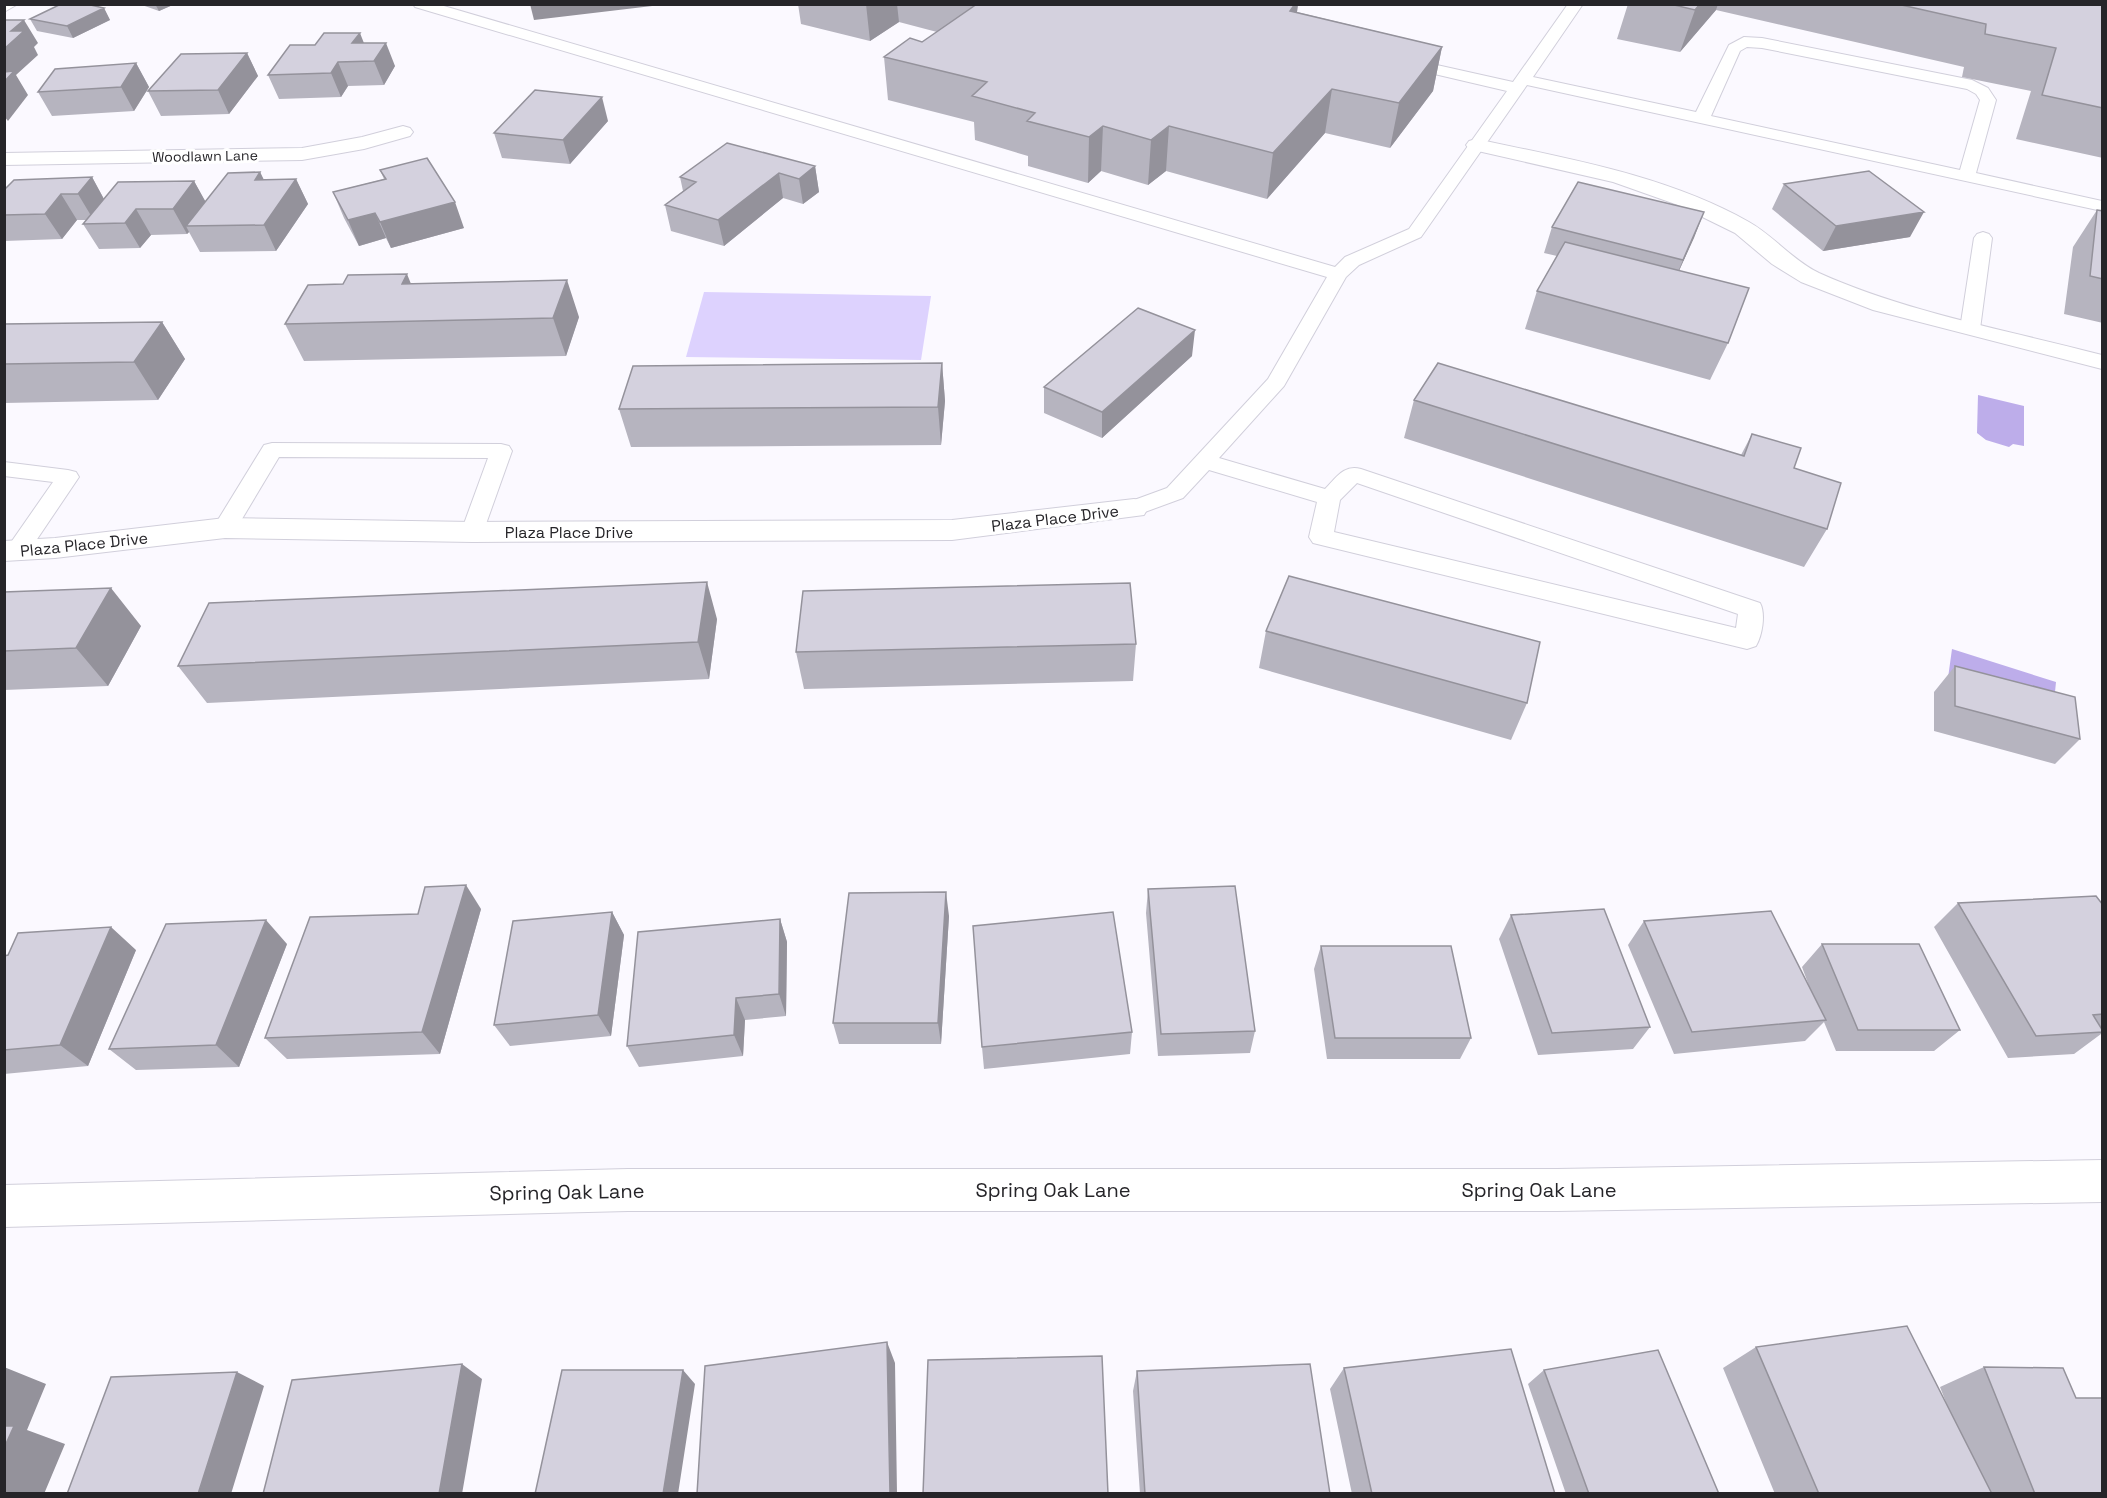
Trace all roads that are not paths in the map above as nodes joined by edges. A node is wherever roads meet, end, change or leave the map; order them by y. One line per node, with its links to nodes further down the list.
1 (10, 4): 4 (street)
2 (420, 4): 14 (lane)
3 (1576, 4): 6 (lane)
4 (4, 7)
5 (1387, 59): 6 (lane)
6 (1520, 84): 7 (lane); 9 (lane)
7 (1702, 118): 11 (lane); 11 (lane)
8 (403, 132): 10 (street, Woodlawn Lane)
9 (1476, 145): 14 (lane); 15 (street)
10 (4, 159)
11 (1967, 176): 12 (lane)
12 (2103, 206)
13 (1983, 238): 15 (lane)
14 (1338, 274): 17 (lane)
15 (1970, 329): 16 (street)
16 (2103, 362)
17 (1205, 461): 19 (lane); 20 (lane)
18 (4, 469): 23 (lane)
19 (1329, 498): 19 (lane)
20 (1134, 508): 22 (street, Plaza Place Drive)
21 (225, 528): 22 (street, Plaza Place Drive); 22 (lane); 23 (street, Plaza Place Drive)
22 (473, 532)
23 (11, 551)
24 (2103, 1181): 25 (street, Spring Oak Lane)
25 (4, 1206)

